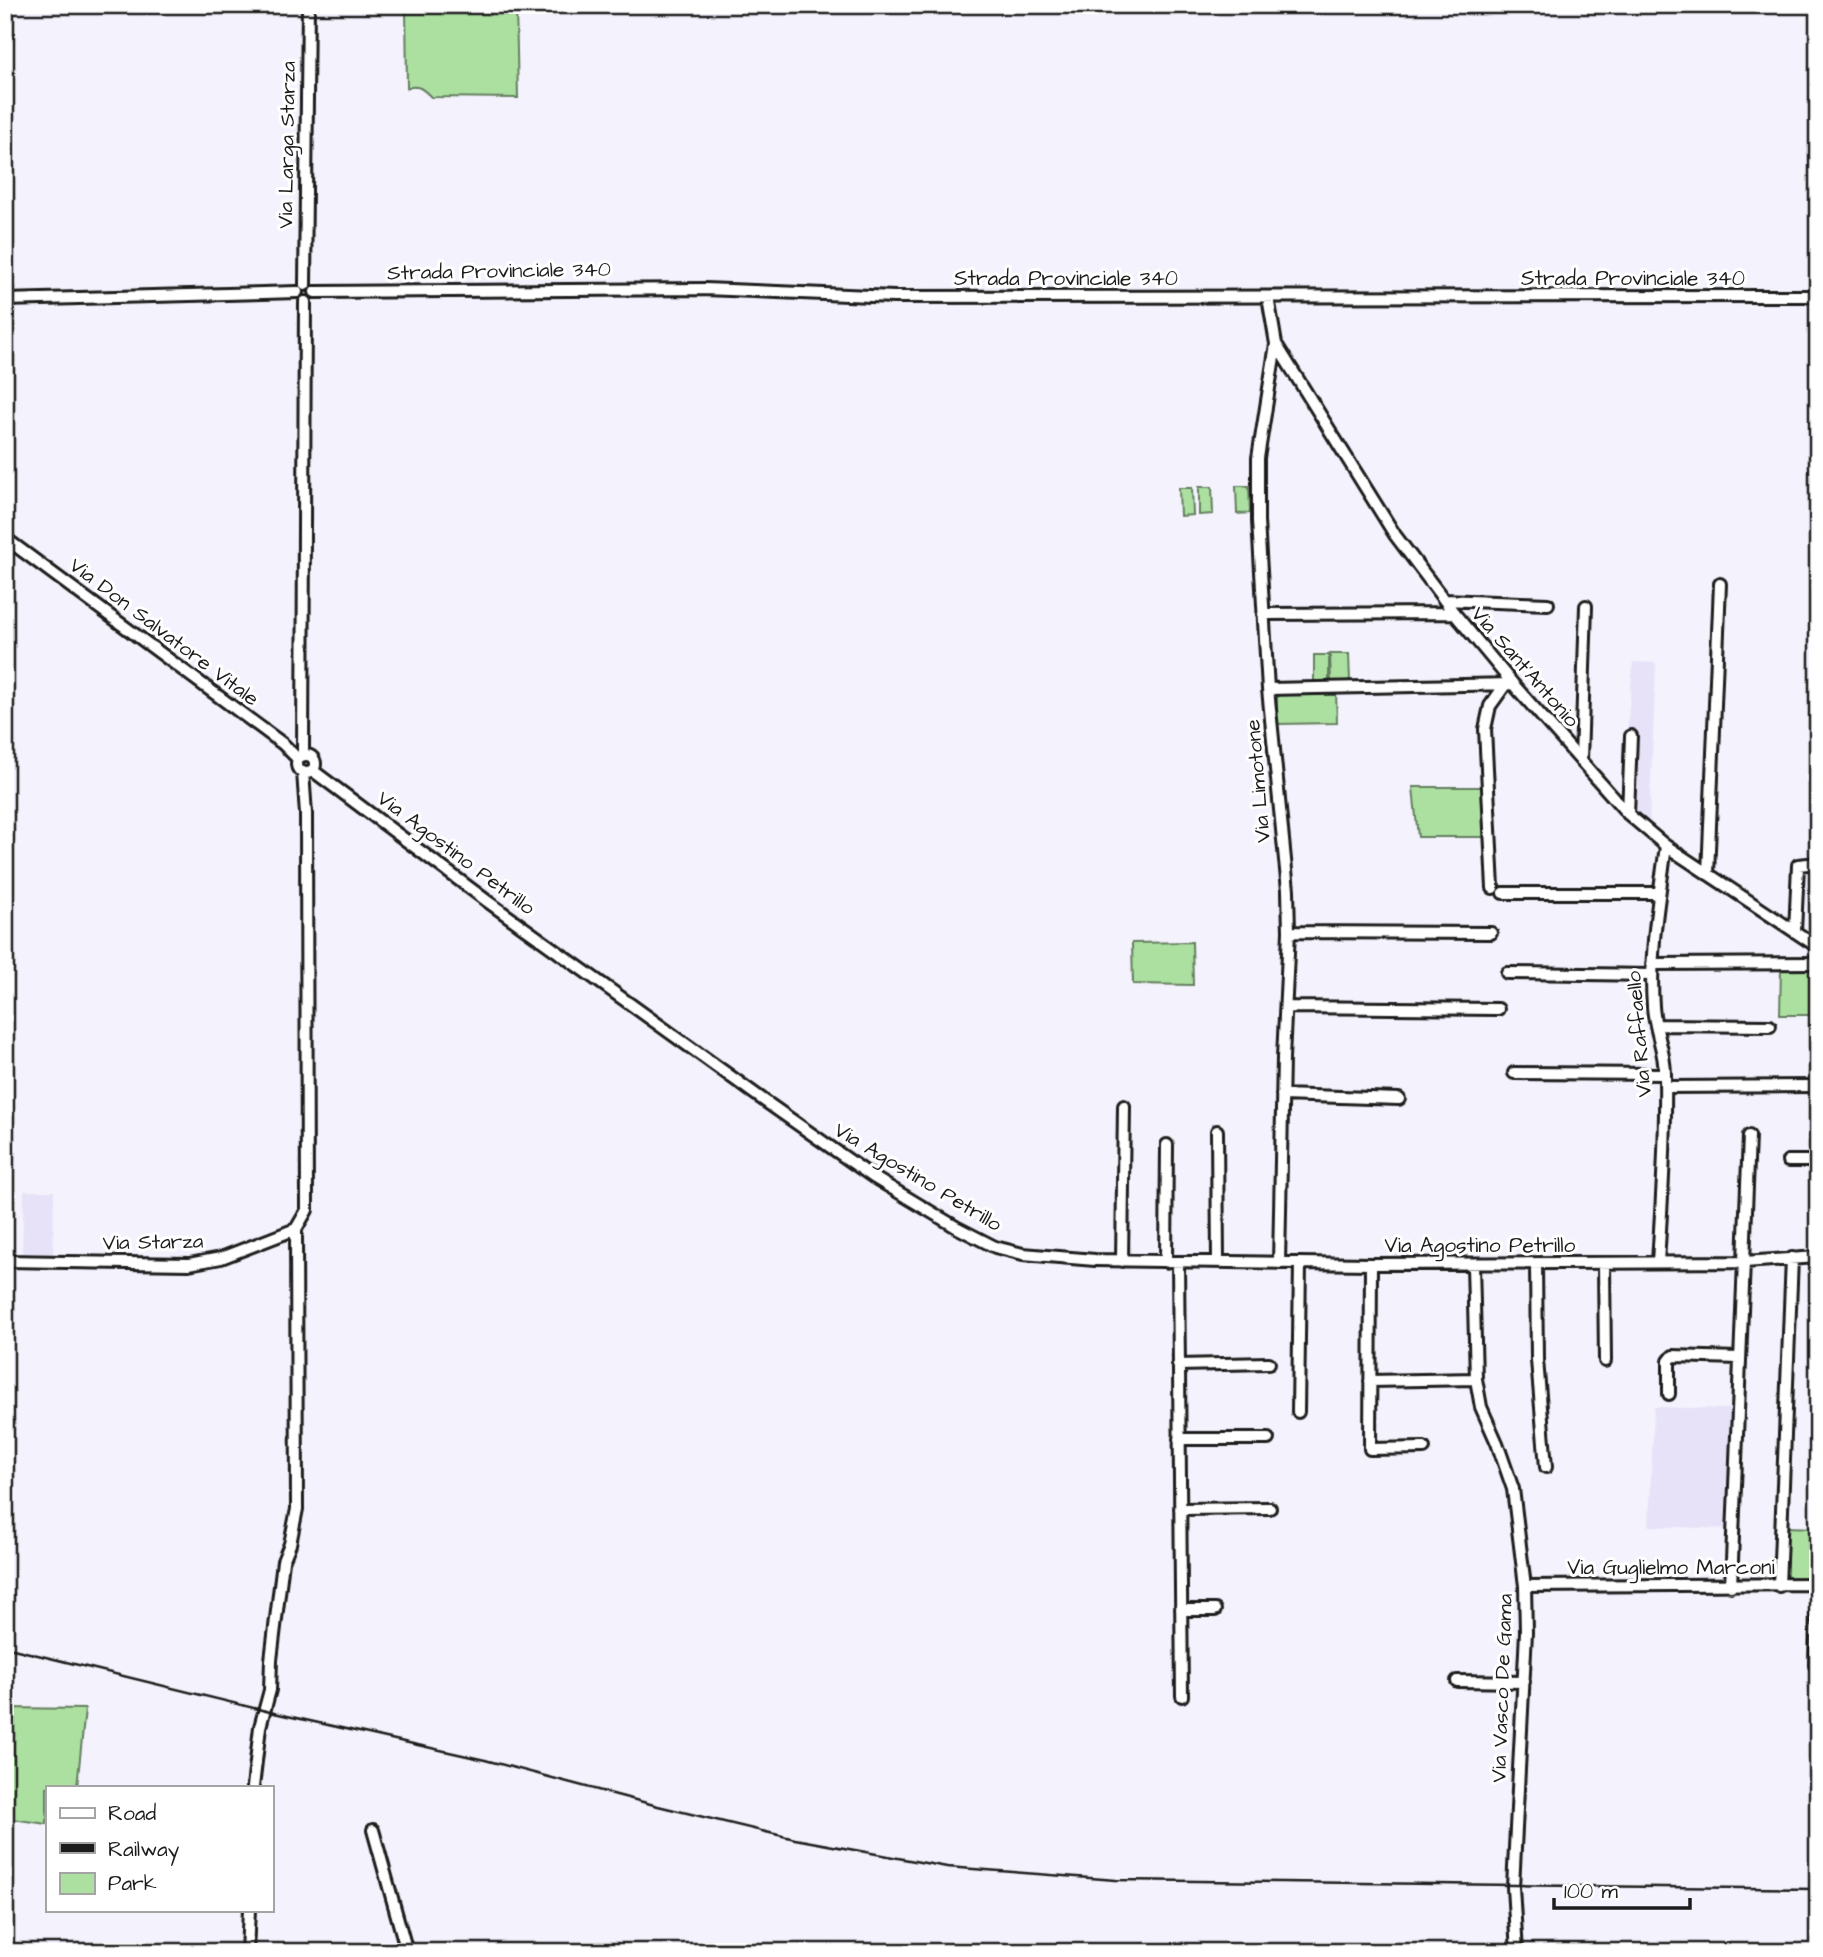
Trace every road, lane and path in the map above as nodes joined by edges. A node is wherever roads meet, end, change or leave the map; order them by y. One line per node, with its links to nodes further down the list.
1 (308, 5): 2 (street, Via Larga Starza)
2 (301, 288): 3 (street); 6 (street); 7 (street)
3 (315, 292): 5 (street, Strada Provinciale 340); 7 (street)
4 (1818, 296): 5 (street, Strada Provinciale 340)
5 (1268, 297): 8 (street, Via Limotone)
6 (5, 300)
7 (305, 302): 19 (street)
8 (1276, 344): 11 (street, Via Sant'Antonio); 15 (street, Via Limotone)
9 (5, 538): 19 (street, Via Don Salvatore Vitale)
10 (1720, 584): 25 (street)
11 (1444, 600): 12 (street); 14 (street, Via Sant'Antonio)
12 (1548, 604)
13 (1587, 606): 20 (street)
14 (1454, 613): 15 (street); 16 (street, Via Sant'Antonio)
15 (1263, 614): 17 (street, Via Limotone)
16 (1509, 685): 17 (street); 20 (street, Via Sant'Antonio); 26 (street)
17 (1268, 689): 27 (street, Via Limotone)
18 (1631, 736): 22 (street)
19 (301, 757): 21 (street); 21 (street)
20 (1581, 760): 22 (street, Via Sant'Antonio)
21 (308, 771): 50 (street); 54 (street, Via Agostino Petrillo)
22 (1628, 814): 23 (street, Via Sant'Antonio)
23 (1666, 846): 25 (street, Via Sant'Antonio); 26 (street, Via Raffaello)
24 (1818, 863): 28 (street)
25 (1708, 874): 28 (street, Via Sant'Antonio)
26 (1659, 893): 32 (street, Via Raffaello)
27 (1289, 932): 29 (street); 34 (street, Via Limotone)
28 (1795, 932): 30 (street, Via Sant'Antonio)
29 (1491, 933)
30 (1818, 947)
31 (1818, 963): 32 (street)
32 (1652, 969): 33 (street); 36 (street, Via Raffaello)
33 (1507, 974)
34 (1287, 1007): 35 (street); 42 (street, Via Limotone)
35 (1498, 1009)
36 (1657, 1025): 37 (street); 39 (street, Via Raffaello)
37 (1770, 1026)
38 (1514, 1073): 39 (street)
39 (1665, 1074): 41 (street, Via Raffaello)
40 (1818, 1086): 41 (street)
41 (1665, 1087): 58 (street, Via Raffaello)
42 (1282, 1095): 43 (street); 60 (street, Via Limotone)
43 (1399, 1099)
44 (1124, 1106): 54 (street)
45 (1217, 1131): 57 (street)
46 (1749, 1136): 59 (street)
47 (1167, 1145): 55 (street)
48 (1788, 1161): 49 (street)
49 (1818, 1161)
50 (296, 1229): 53 (street, Via Starza); 90 (street)
51 (1818, 1256): 52 (street, Via Agostino Petrillo)
52 (1792, 1258): 59 (street, Via Agostino Petrillo); 83 (street)
53 (5, 1261)
54 (1122, 1261): 55 (street, Via Agostino Petrillo)
55 (1166, 1262): 56 (street, Via Agostino Petrillo)
56 (1178, 1262): 57 (street, Via Agostino Petrillo); 69 (street)
57 (1218, 1262): 60 (street, Via Agostino Petrillo)
58 (1658, 1262): 59 (street, Via Agostino Petrillo); 64 (street, Via Agostino Petrillo)
59 (1744, 1262): 66 (street)
60 (1279, 1263): 61 (street, Via Agostino Petrillo)
61 (1300, 1263): 62 (street, Via Agostino Petrillo); 73 (street)
62 (1371, 1264): 65 (street, Via Agostino Petrillo); 71 (street)
63 (1536, 1264): 64 (street, Via Agostino Petrillo); 65 (street, Via Agostino Petrillo); 77 (street)
64 (1604, 1264): 67 (street)
65 (1473, 1265): 70 (street, Via Vasco De Gama)
66 (1739, 1359): 72 (street); 82 (street)
67 (1605, 1361)
68 (1269, 1363): 69 (street)
69 (1178, 1365): 74 (street)
70 (1476, 1378): 71 (street); 81 (street, Via Vasco De Gama)
71 (1370, 1381): 76 (street)
72 (1669, 1394)
73 (1298, 1412)
74 (1179, 1439): 75 (street); 79 (street)
75 (1268, 1439)
76 (1424, 1448)
77 (1546, 1467)
78 (1269, 1508): 79 (street)
79 (1180, 1509): 84 (street)
80 (1818, 1585): 83 (street, Via Guglielmo Marconi); 86 (street)
81 (1525, 1586): 82 (street, Via Guglielmo Marconi); 88 (street, Via Vasco De Gama)
82 (1731, 1586): 83 (street, Via Guglielmo Marconi)
83 (1779, 1586)
84 (1181, 1610): 85 (street); 89 (street)
85 (1215, 1610)
86 (1815, 1665)
87 (1457, 1681): 88 (street)
88 (1524, 1682): 95 (street, Via Vasco De Gama)
89 (1182, 1696)
90 (253, 1786)
91 (373, 1830): 94 (street)
92 (249, 1912): 93 (street)
93 (247, 1952)
94 (408, 1952)
95 (1517, 1952)

